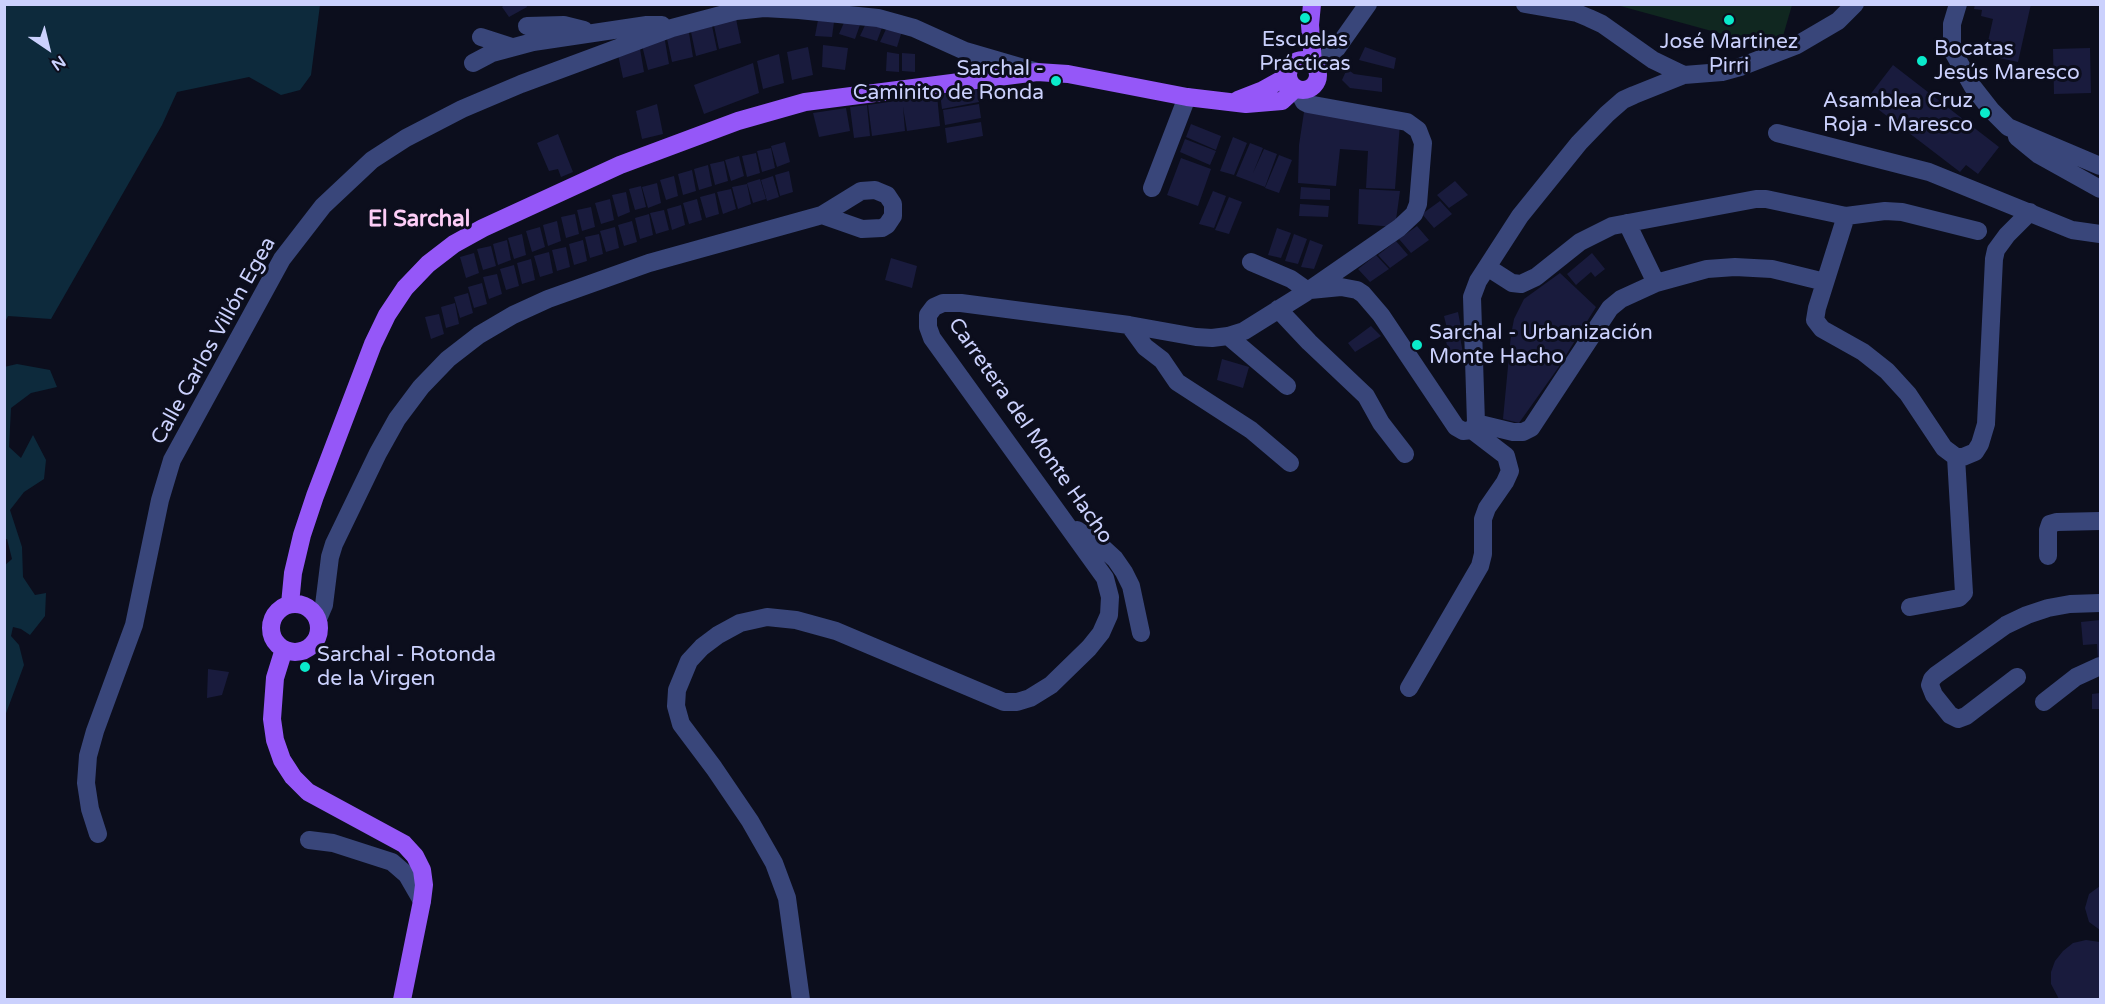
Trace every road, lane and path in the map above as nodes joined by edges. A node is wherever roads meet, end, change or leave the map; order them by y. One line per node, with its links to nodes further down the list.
1 (1312, 4): 6 (main road)
2 (1368, 4): 13 (street)
3 (1526, 4): 15 (street)
4 (1855, 4): 15 (street)
5 (1958, 4): 18 (street)
6 (1310, 25): 13 (main road); 16 (main road)
7 (527, 26): 9 (street)
8 (672, 28): 9 (street); 14 (street, Calle Carlos Villón Egea); 56 (street, Calle Carlos Villón Egea)
9 (593, 33): 11 (street)
10 (481, 37): 11 (street)
11 (512, 47): 12 (street)
12 (473, 63)
13 (1314, 63): 16 (main road); 16 (main road)
14 (1037, 72): 17 (main road); 48 (main road)
15 (1684, 75): 31 (street)
16 (1295, 79): 17 (main road); 30 (street)
17 (1187, 96): 21 (street)
18 (2008, 127): 20 (street); 22 (street)
19 (1777, 133): 23 (street)
20 (2100, 166)
21 (1152, 188)
22 (2100, 189)
23 (2030, 212): 28 (street); 42 (street)
24 (822, 215): 48 (street)
25 (1846, 216): 26 (street); 27 (street); 32 (street)
26 (1627, 223): 31 (street); 33 (street)
27 (1978, 231)
28 (2100, 234)
29 (1251, 262): 35 (street)
30 (1349, 262): 34 (street); 35 (street)
31 (1487, 267): 40 (street)
32 (1826, 282): 33 (street); 42 (street)
33 (1656, 283): 40 (street)
34 (1357, 290): 35 (street, Carretera del Monte Hacho); 40 (street)
35 (1308, 291): 36 (street, Carretera del Monte Hacho)
36 (1278, 309): 38 (street, Carretera del Monte Hacho); 41 (street)
37 (1129, 325): 38 (street, Carretera del Monte Hacho); 43 (street); 45 (street, Carretera del Monte Hacho)
38 (1228, 336): 39 (street)
39 (1287, 386)
40 (1474, 427): 54 (street)
41 (1405, 454)
42 (1956, 457): 49 (street)
43 (1290, 463)
44 (2100, 521): 46 (street)
45 (1065, 522): 50 (street); 60 (street, Carretera del Monte Hacho)
46 (2048, 556)
47 (2100, 603): 53 (street)
48 (306, 606): 51 (main road); 51 (main road)
49 (1910, 607)
50 (1141, 633)
51 (284, 654): 58 (main road)
52 (2100, 666): 55 (street)
53 (2017, 677)
54 (1409, 688)
55 (2044, 702)
56 (98, 834)
57 (309, 840): 58 (street)
58 (422, 901): 59 (main road)
59 (402, 999)
60 (801, 999)

